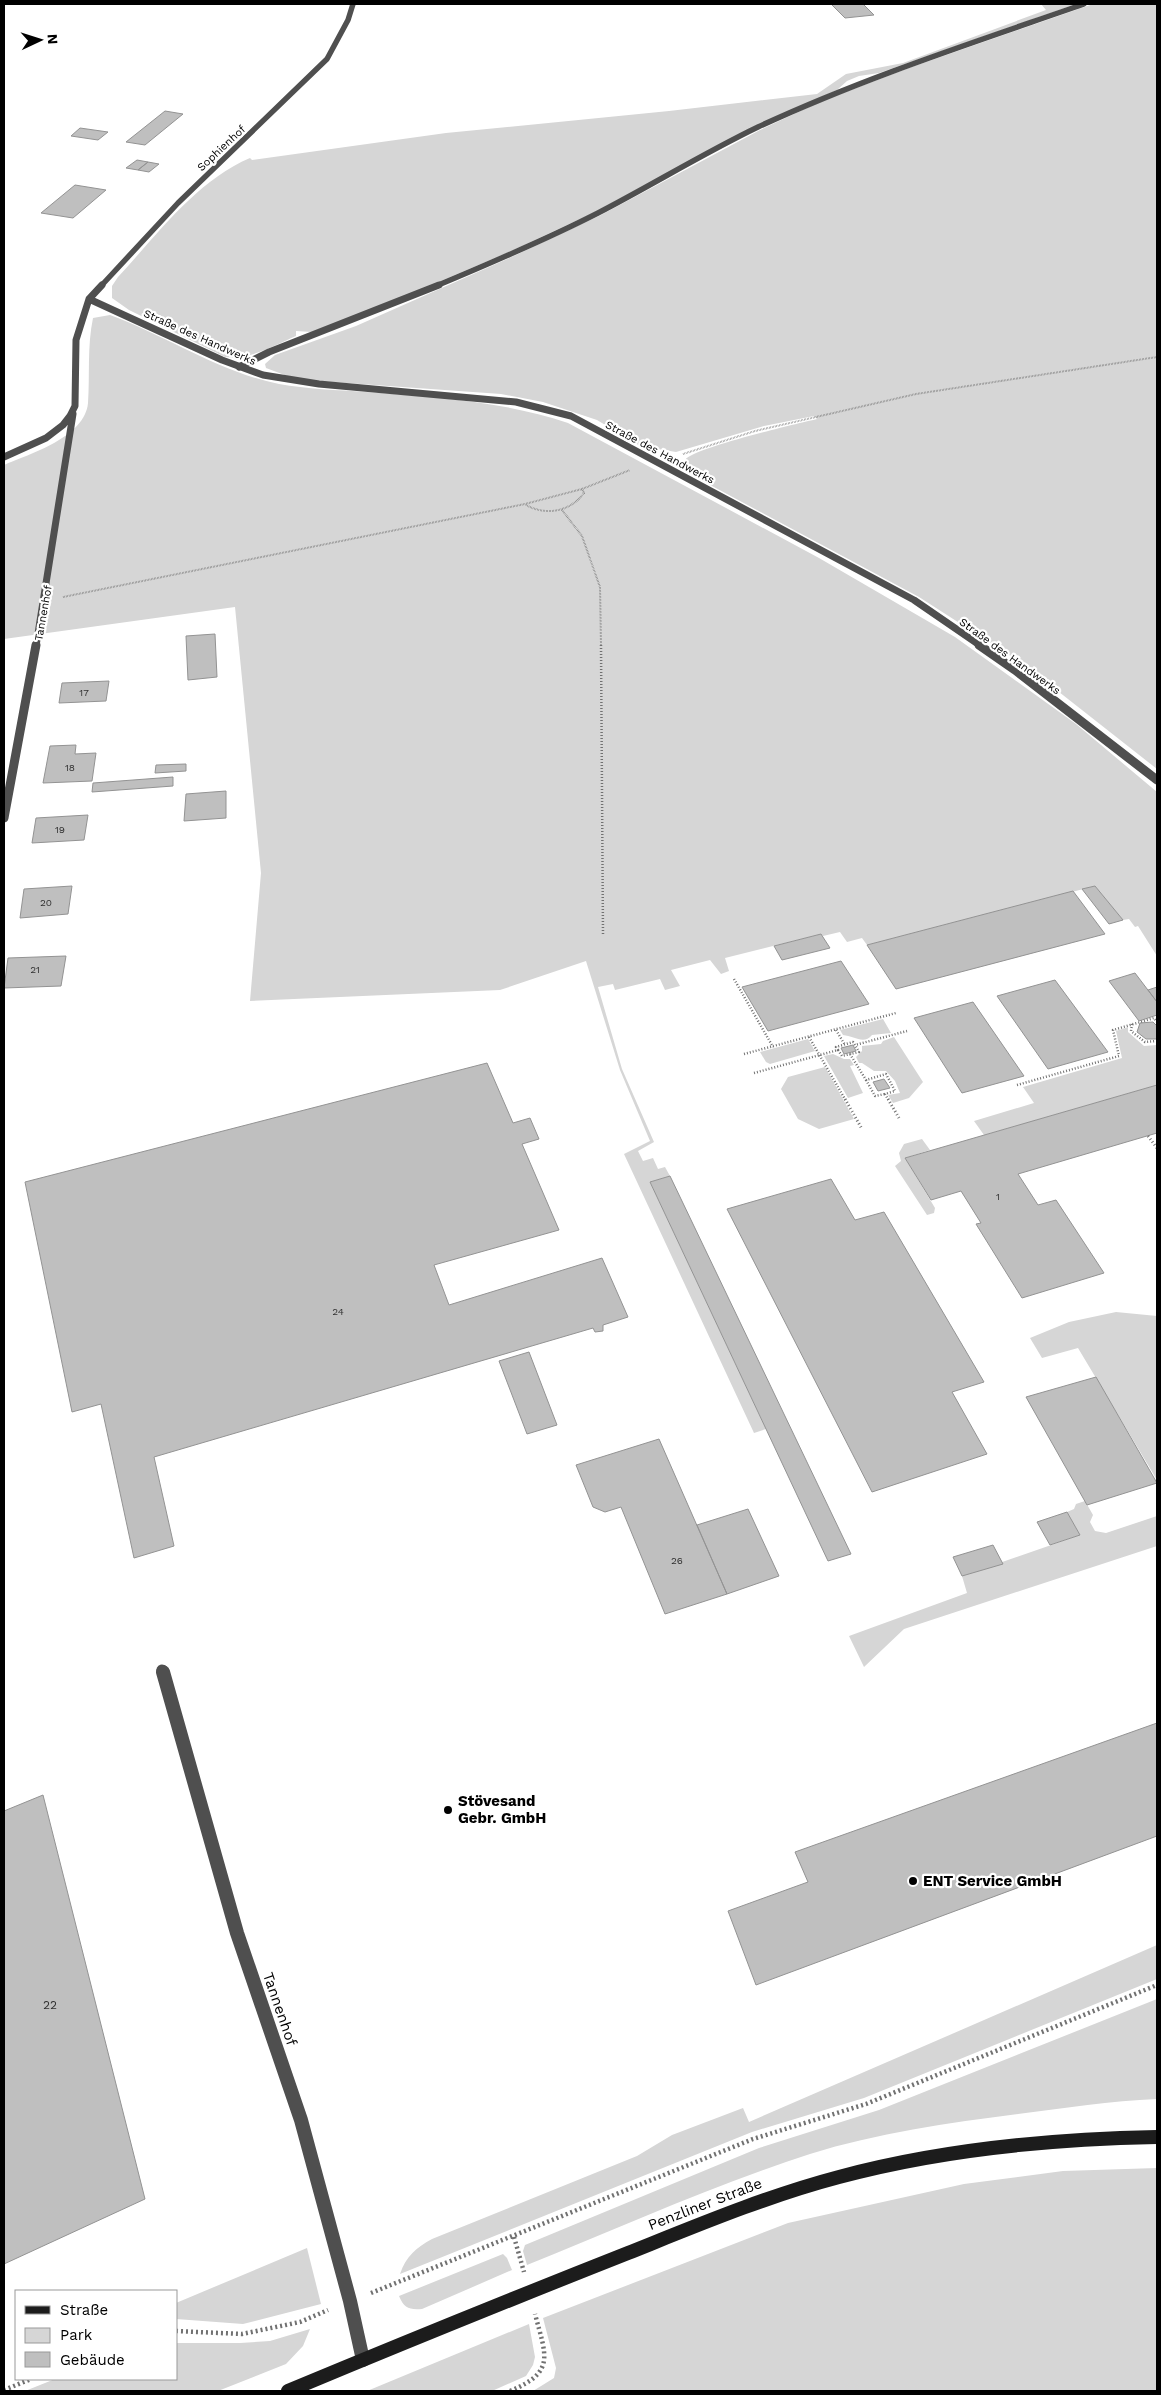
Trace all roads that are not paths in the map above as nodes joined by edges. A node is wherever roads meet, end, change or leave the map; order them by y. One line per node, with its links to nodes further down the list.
1 (354, 4): 3 (street, Sophienhof)
2 (1084, 4): 4 (street)
3 (89, 299): 4 (street, Straße des Handwerks); 5 (street, Tannenhof)
4 (239, 367): 7 (street, Straße des Handwerks)
5 (74, 406): 6 (street); 8 (street, Tannenhof)
6 (4, 457)
7 (1157, 780)
8 (4, 818)
9 (162, 1670): 11 (street, Tannenhof)
10 (1157, 2137): 11 (main road, Penzliner Straße)
11 (362, 2360): 12 (main road, Penzliner Straße)
12 (288, 2391)

